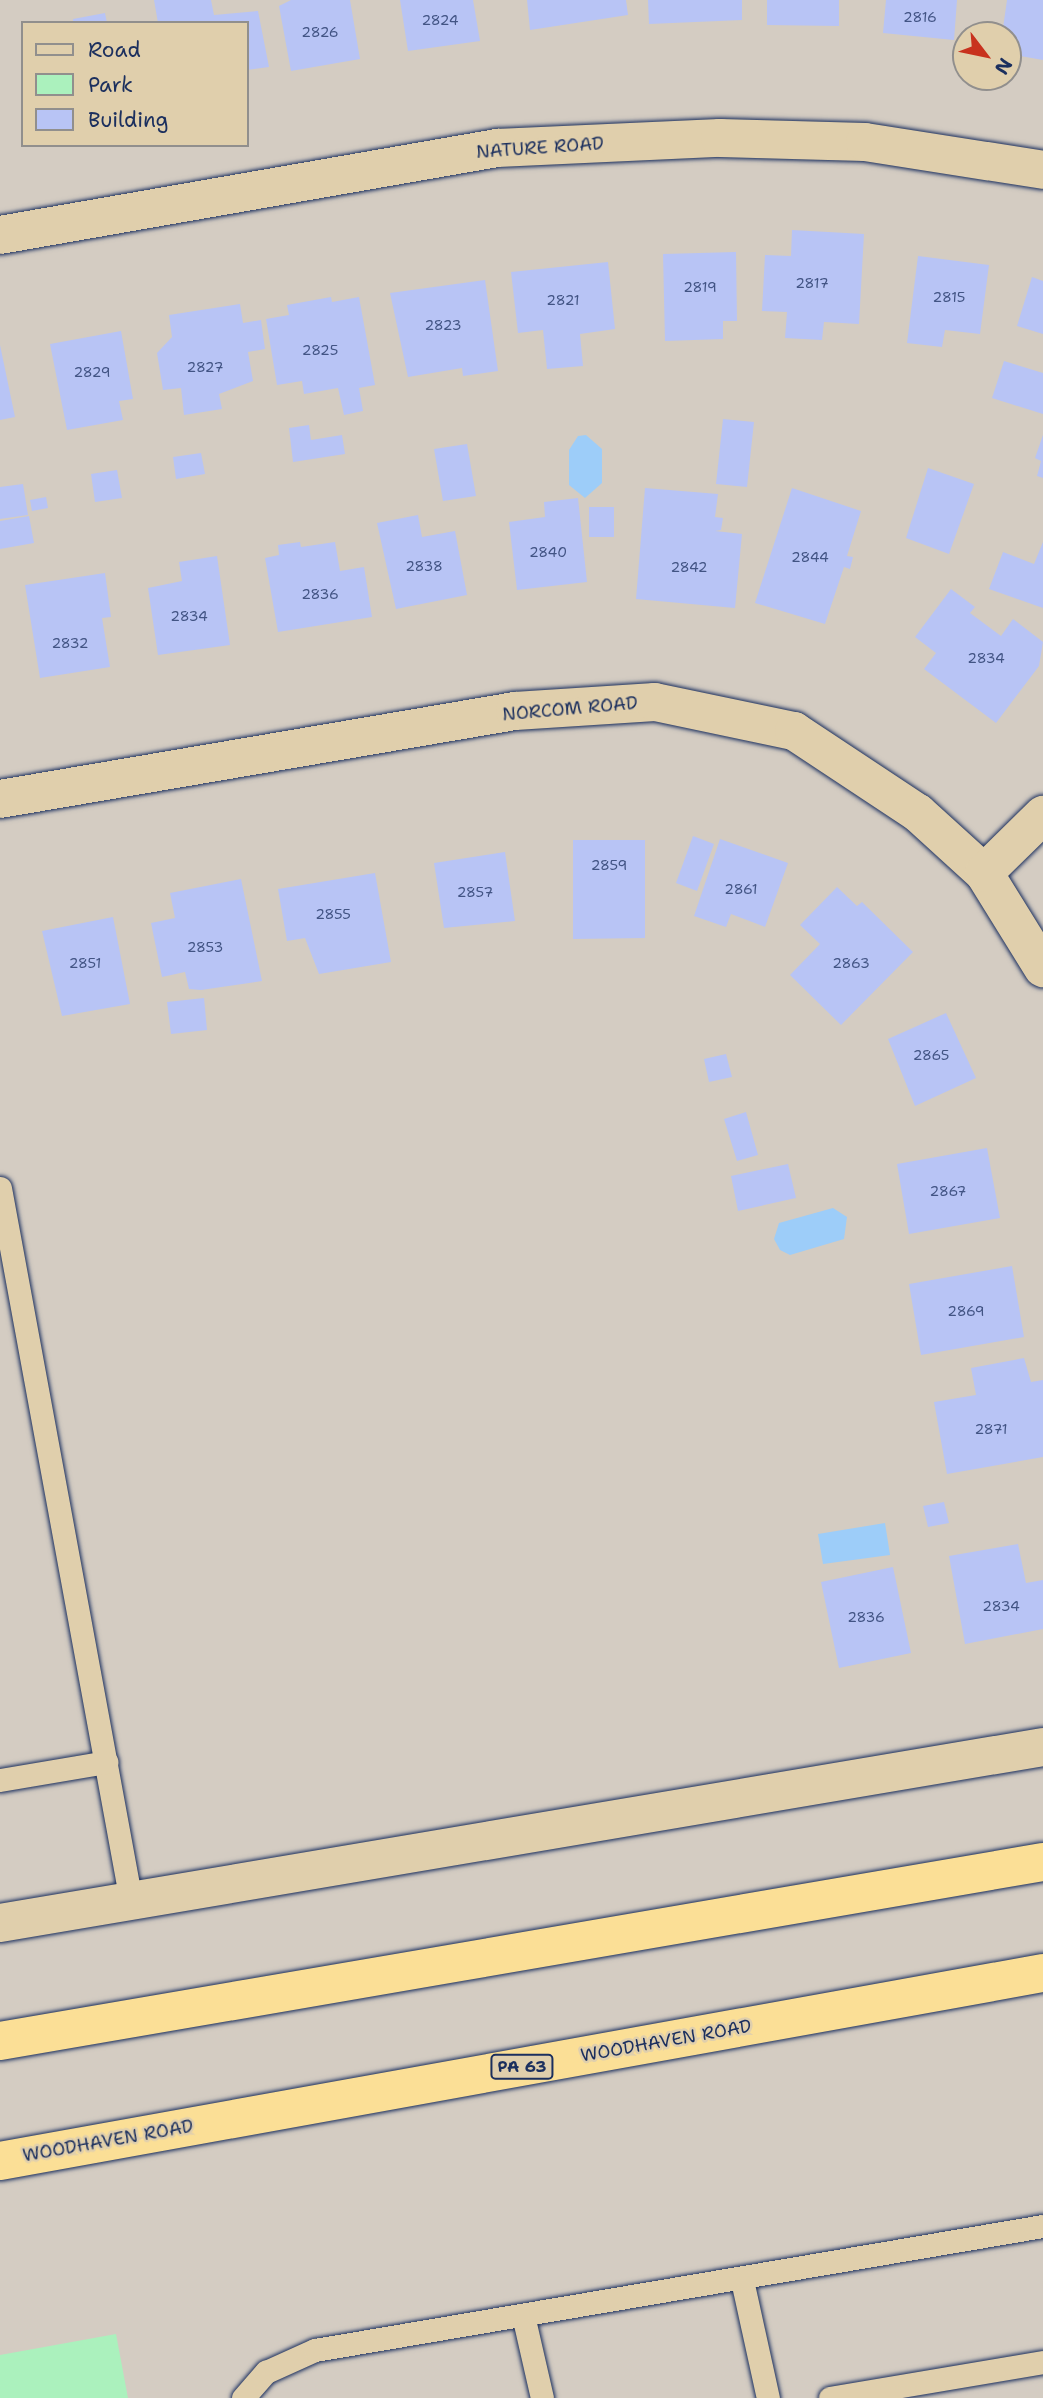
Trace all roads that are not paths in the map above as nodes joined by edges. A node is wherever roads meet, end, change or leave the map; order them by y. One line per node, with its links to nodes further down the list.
1 (1043, 170): 2 (street, NATURE ROAD)
2 (0, 235)
3 (0, 799): 5 (street, NORCOM ROAD)
4 (1043, 815): 5 (street)
5 (984, 873): 6 (street, NORCOM ROAD)
6 (1043, 968)
7 (0, 1188): 9 (lane)
8 (1043, 1747): 12 (street)
9 (106, 1762): 10 (lane); 12 (lane)
10 (0, 1780)
11 (1043, 1862): 15 (highway)
12 (131, 1901): 13 (street)
13 (0, 1923)
14 (1043, 1973): 16 (highway, WOODHAVEN ROAD / PA 63)
15 (0, 2041)
16 (0, 2161)
17 (1043, 2227): 18 (lane)
18 (741, 2280): 19 (lane); 23 (lane)
19 (523, 2315): 21 (lane); 22 (lane)
20 (1043, 2362): 24 (lane)
21 (243, 2398)
22 (542, 2398)
23 (768, 2398)
24 (830, 2398)

